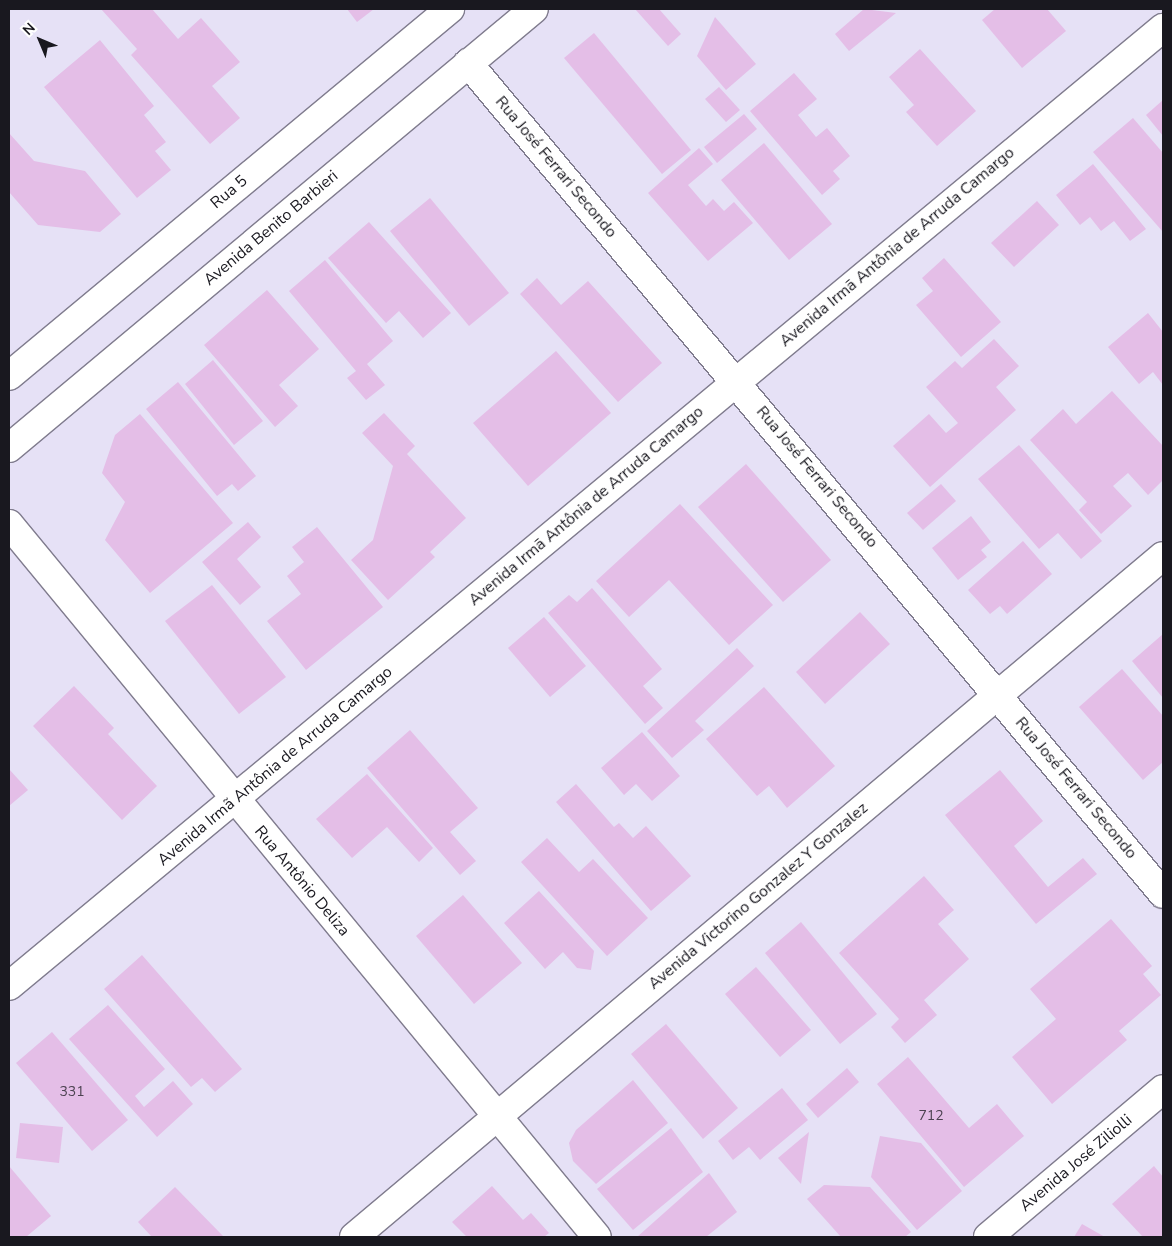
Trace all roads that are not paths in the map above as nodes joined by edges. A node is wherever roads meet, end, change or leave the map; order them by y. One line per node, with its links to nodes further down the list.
1 (450, 9): 5 (street, Rua 5)
2 (534, 9): 4 (street, Avenida Benito Barbieri)
3 (1163, 28): 6 (street, Avenida Irmã Antônia de Arruda Camargo)
4 (468, 63): 6 (street, Rua José Ferrari Secondo); 7 (street, Avenida Benito Barbieri)
5 (9, 376)
6 (736, 381): 10 (street, Rua José Ferrari Secondo); 11 (street, Avenida Irmã Antônia de Arruda Camargo)
7 (9, 448)
8 (9, 524): 11 (street, Rua Antônio Deliza)
9 (1163, 556): 10 (street, Avenida Victorino Gonzalez Y Gonzalez)
10 (997, 693): 12 (street, Rua José Ferrari Secondo); 15 (street, Avenida Victorino Gonzalez Y Gonzalez)
11 (235, 800): 13 (street, Avenida Irmã Antônia de Arruda Camargo); 15 (street, Rua Antônio Deliza)
12 (1163, 894)
13 (9, 986)
14 (1163, 1089): 18 (street, Avenida José Ziliolli)
15 (498, 1118): 16 (street, Avenida Victorino Gonzalez Y Gonzalez); 17 (street, Rua Antônio Deliza)
16 (354, 1237)
17 (597, 1237)
18 (988, 1237)

